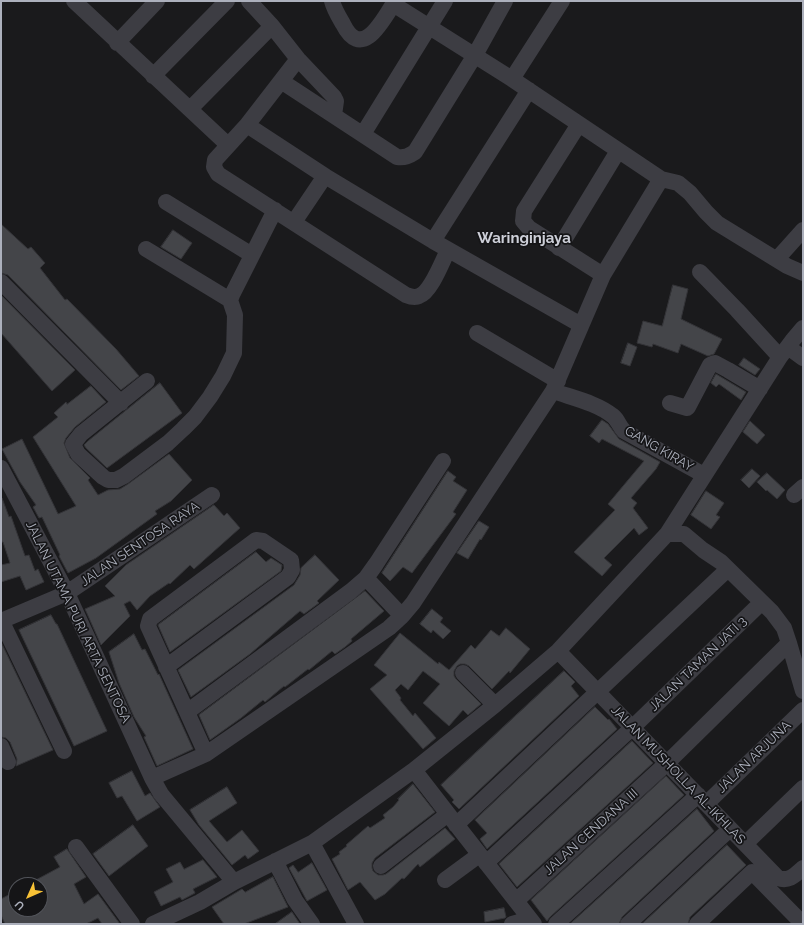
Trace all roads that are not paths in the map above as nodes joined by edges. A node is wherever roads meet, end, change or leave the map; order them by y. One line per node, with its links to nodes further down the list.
1 (157, 1): 12 (street)
2 (227, 1): 15 (street)
3 (332, 1): 7 (street)
4 (445, 1): 11 (street)
5 (505, 1): 13 (street)
6 (562, 1): 16 (street)
7 (394, 2): 11 (street)
8 (80, 3): 12 (street)
9 (257, 4): 10 (street)
10 (272, 26): 14 (street); 19 (street)
11 (430, 27): 13 (street); 23 (street)
12 (117, 43): 15 (street)
13 (475, 55): 16 (street); 23 (street)
14 (298, 59): 17 (street); 20 (street)
15 (153, 76): 19 (street)
16 (512, 79): 18 (street)
17 (281, 81): 20 (street); 22 (street)
18 (529, 90): 21 (street); 32 (street)
19 (190, 109): 24 (street)
20 (334, 115): 23 (street)
21 (579, 124): 25 (street); 33 (street)
22 (247, 126): 24 (street); 26 (street)
23 (363, 134)
24 (228, 145): 29 (street)
25 (618, 151): 27 (street); 33 (street)
26 (326, 176): 30 (street); 32 (street)
27 (661, 179): 37 (street); 40 (street)
28 (166, 202): 36 (street)
29 (275, 210): 30 (street); 36 (street)
30 (294, 222): 35 (street)
31 (803, 230): 37 (street)
32 (433, 241): 35 (street)
33 (559, 248): 40 (street)
34 (146, 249): 42 (street)
35 (448, 250): 43 (street)
36 (252, 255): 42 (street)
37 (777, 259): 39 (street)
38 (700, 272): 46 (street)
39 (803, 273)
40 (603, 276): 43 (street)
41 (1, 282): 51 (street)
42 (230, 300): 51 (street)
43 (581, 325): 49 (street)
44 (803, 328): 46 (street)
45 (477, 333): 49 (street, GANG KIRAY)
46 (784, 352): 47 (street); 50 (street)
47 (803, 358)
48 (147, 381): 51 (street)
49 (556, 386): 55 (street, GANG KIRAY); 62 (street)
50 (760, 389): 52 (street); 55 (street)
51 (121, 403)
52 (670, 403)
53 (443, 462): 59 (street)
54 (1, 468): 60 (street, JALAN UTAMA PURI ARTA SENTOSA)
55 (704, 475): 57 (street)
56 (212, 495): 60 (street, JALAN SENTOSA RAYA)
57 (667, 534): 58 (street); 65 (street)
58 (728, 569): 61 (street); 68 (street)
59 (366, 578): 62 (street); 72 (street)
60 (68, 593): 63 (street, JALAN SENTOSA RAYA); 80 (street, JALAN UTAMA PURI ARTA SENTOSA)
61 (762, 602): 64 (street); 73 (street, JALAN TAMAN JATI 3)
62 (402, 616): 76 (street)
63 (1, 621): 75 (street)
64 (789, 643): 69 (street); 78 (street, JALAN CENDANA III)
65 (561, 654): 68 (street, JALAN MUSHOLLA AL-IKHLAS); 70 (street)
66 (166, 667): 66 (street); 72 (street)
67 (463, 672): 70 (street)
68 (599, 691): 73 (street, JALAN MUSHOLLA AL-IKHLAS); 83 (street)
69 (803, 691)
70 (495, 706): 79 (street)
71 (803, 710): 82 (street, JALAN ARJUNA)
72 (187, 712): 76 (street)
73 (633, 728): 78 (street, JALAN MUSHOLLA AL-IKHLAS); 88 (street, JALAN TAMAN JATI 3)
74 (1, 746): 77 (street)
75 (64, 751)
76 (206, 754): 80 (street)
77 (8, 762)
78 (667, 763): 82 (street, JALAN MUSHOLLA AL-IKHLAS); 94 (street, JALAN CENDANA III)
79 (414, 770): 83 (street); 85 (street)
80 (152, 778): 93 (street, JALAN UTAMA PURI ARTA SENTOSA)
81 (803, 788): 86 (street)
82 (702, 799): 84 (street, JALAN MUSHOLLA AL-IKHLAS); 102 (street, JALAN ARJUNA)
83 (452, 820): 88 (street); 90 (street)
84 (730, 829): 86 (street, JALAN MUSHOLLA AL-IKHLAS); 103 (street)
85 (312, 843): 89 (street); 100 (street)
86 (745, 844): 91 (street, JALAN MUSHOLLA AL-IKHLAS)
87 (76, 847): 97 (street)
88 (482, 859): 92 (street, JALAN TAMAN JATI 3); 94 (street)
89 (275, 861): 93 (street); 99 (street)
90 (381, 866)
91 (803, 868)
92 (445, 880)
93 (234, 882): 98 (street)
94 (516, 901): 96 (street)
95 (793, 920): 104 (street)
96 (532, 921): 101 (street)
97 (132, 924)
98 (153, 924)
99 (312, 924)
100 (356, 924)
101 (512, 924)
102 (556, 924)
103 (628, 924)
104 (697, 924)

